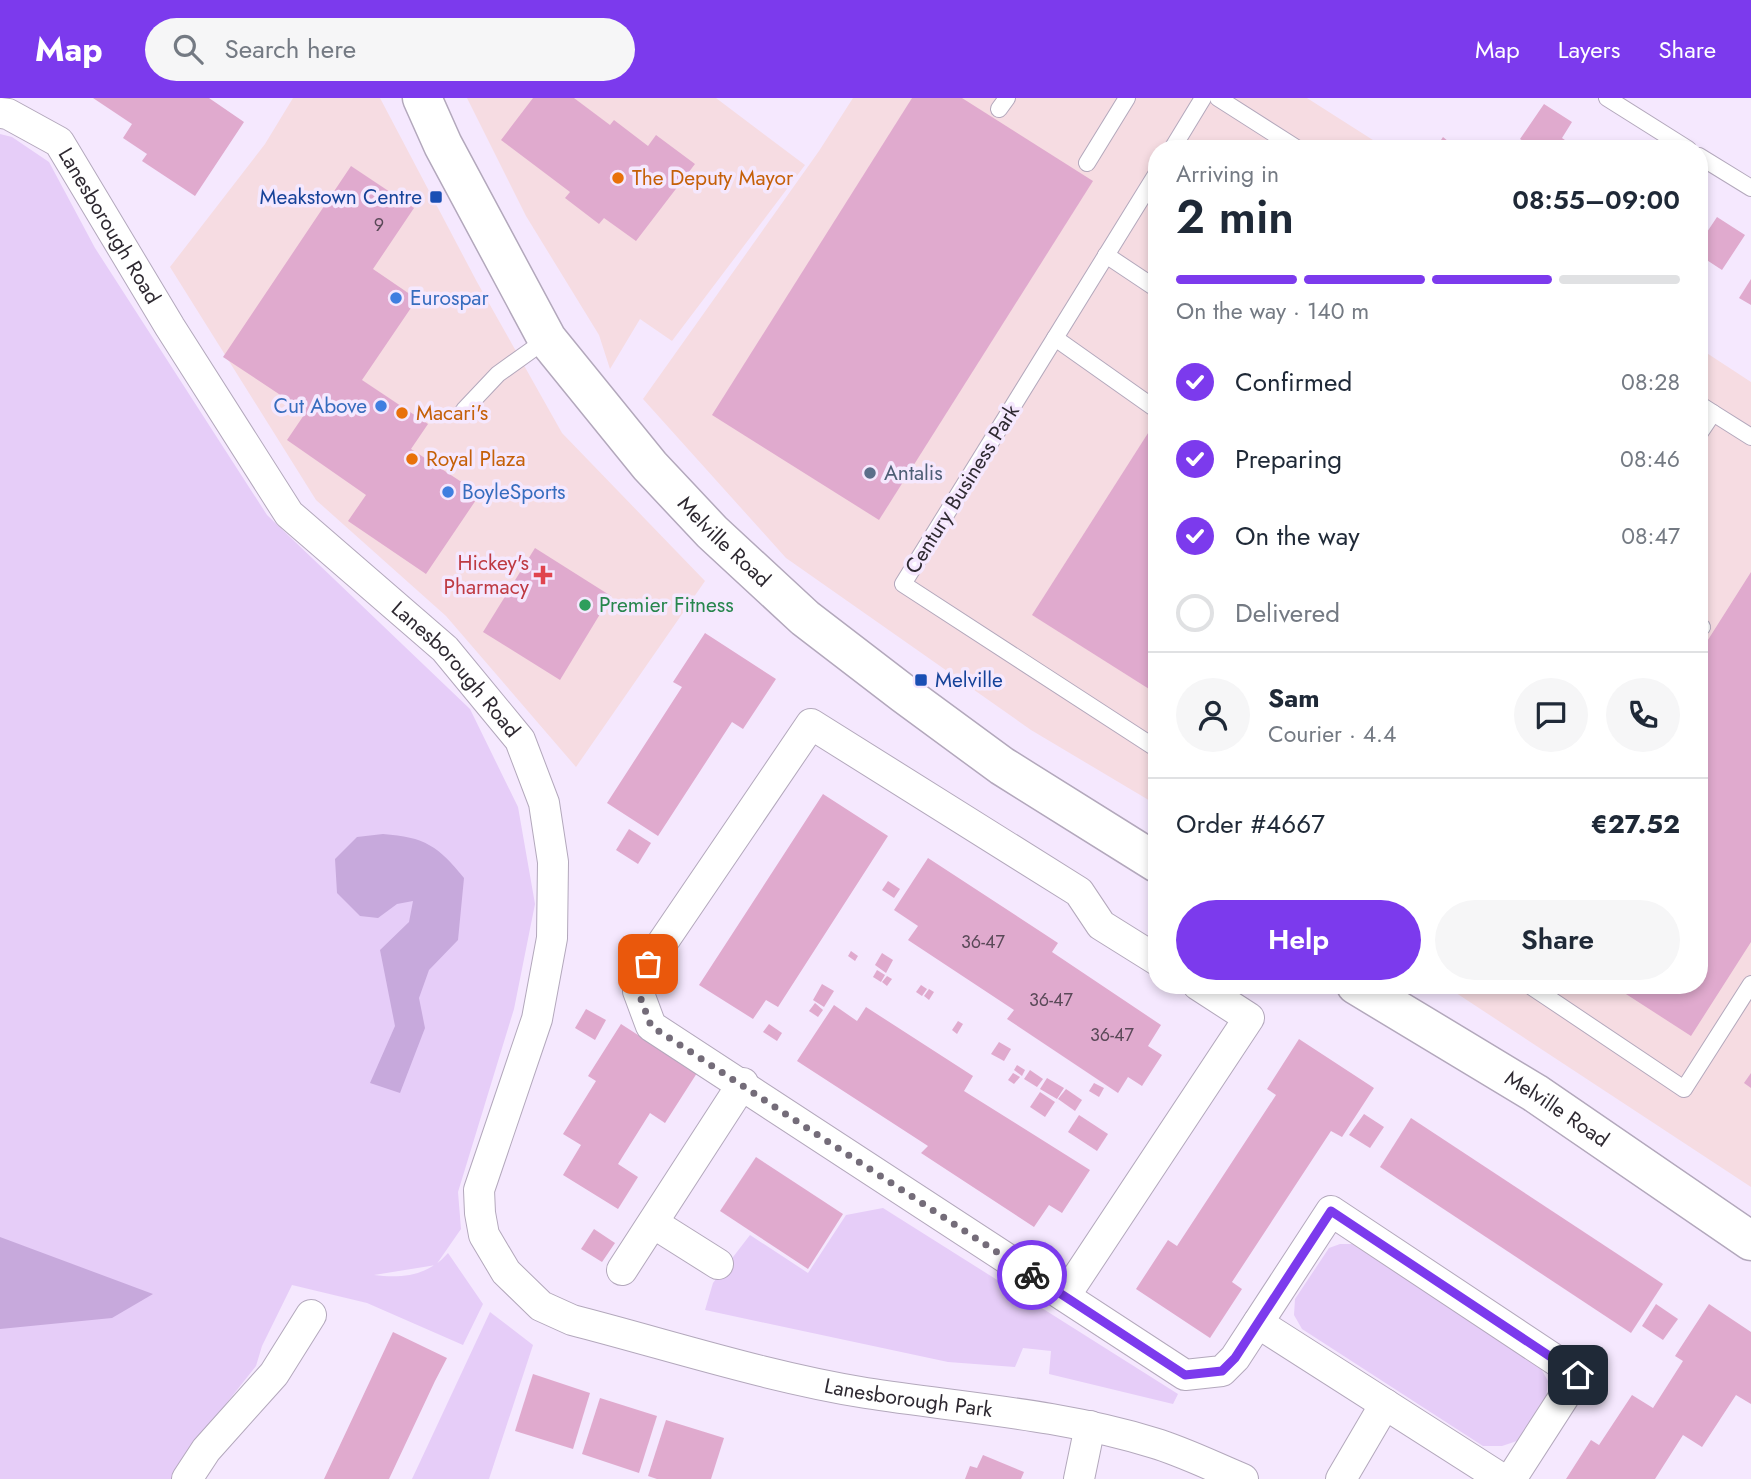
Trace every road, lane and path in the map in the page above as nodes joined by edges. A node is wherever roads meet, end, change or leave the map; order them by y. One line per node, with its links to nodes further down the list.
1 (422, 98): 17 (street, Melville Road)
2 (1127, 98): 11 (lane)
3 (1203, 98): 7 (lane)
4 (1218, 98): 8 (lane)
5 (1607, 98): 9 (lane)
6 (0, 113): 36 (street, Lanesborough Road)
7 (1177, 140)
8 (1284, 140)
9 (1674, 140)
10 (1708, 162): 13 (lane)
11 (1087, 163)
12 (1148, 187): 14 (lane, Century Business Park)
13 (1751, 188)
14 (1106, 255): 15 (lane); 16 (lane, Century Business Park)
15 (1148, 283)
16 (1055, 338): 18 (lane); 22 (lane, Century Business Park)
17 (547, 339): 20 (lane); 23 (street, Melville Road)
18 (1148, 404)
19 (1708, 409): 21 (lane)
20 (464, 410)
21 (1751, 437)
22 (1148, 743)
23 (1148, 857)
24 (1148, 954): 29 (street)
25 (1751, 984): 28 (lane)
26 (1212, 994): 34 (street)
27 (1371, 994): 31 (street, Melville Road)
28 (1542, 994)
29 (743, 1083): 30 (street); 34 (street)
30 (653, 1223): 32 (street); 33 (street)
31 (1751, 1241)
32 (718, 1264)
33 (622, 1270)
34 (1065, 1296): 37 (street)
35 (310, 1315): 40 (street)
36 (572, 1320): 39 (street, Lanesborough Park)
37 (1258, 1323): 38 (street); 45 (street)
38 (1385, 1404): 43 (street); 44 (street)
39 (1090, 1426): 41 (street); 42 (street, Lanesborough Park)
40 (187, 1479)
41 (1079, 1479)
42 (1243, 1479)
43 (1340, 1479)
44 (1502, 1479)
45 (1511, 1479)

